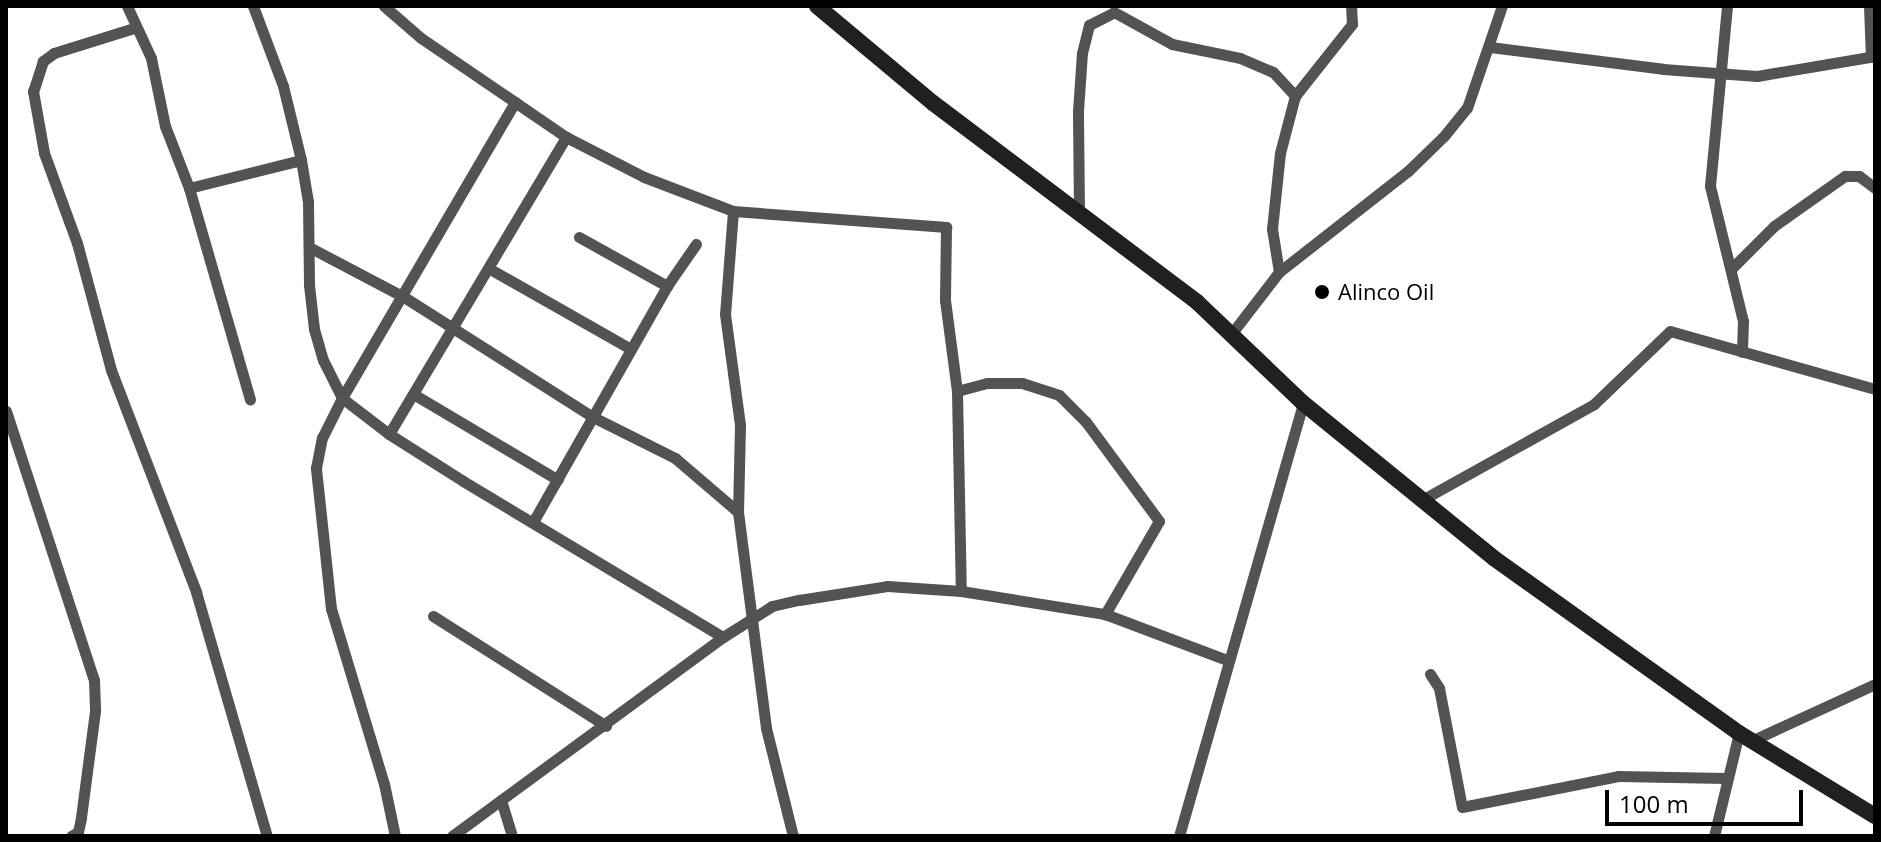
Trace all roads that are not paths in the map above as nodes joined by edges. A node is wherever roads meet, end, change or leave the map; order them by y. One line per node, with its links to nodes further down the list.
1 (127, 6): 9 (street)
2 (253, 6): 16 (street)
3 (384, 6): 14 (street)
4 (817, 6): 20 (street)
5 (1351, 6): 13 (street)
6 (1502, 6): 10 (street)
7 (1727, 6): 12 (street)
8 (1869, 6): 11 (street)
9 (134, 28): 17 (street); 60 (street)
10 (1490, 47): 12 (street); 26 (street)
11 (1873, 57): 12 (street)
12 (1721, 73): 24 (street)
13 (1295, 96): 20 (street); 26 (street)
14 (515, 102): 15 (street); 28 (street)
15 (566, 137): 19 (street); 25 (street)
16 (301, 160): 17 (street); 23 (street)
17 (189, 188): 37 (street)
18 (1875, 188): 24 (street)
19 (733, 211): 34 (street); 44 (street)
20 (1079, 211): 30 (street)
21 (579, 237): 27 (street)
22 (696, 244): 27 (street)
23 (309, 247): 28 (street); 36 (street)
24 (1732, 268): 32 (street)
25 (490, 269): 29 (street); 31 (street)
26 (1279, 272): 30 (street)
27 (667, 286): 31 (street)
28 (404, 297): 29 (street); 36 (street)
29 (455, 329): 35 (street); 40 (street)
30 (1232, 333): 38 (street)
31 (631, 349): 40 (street)
32 (1742, 352): 33 (street); 43 (street)
33 (1875, 389)
34 (957, 391): 46 (street); 47 (street)
35 (415, 395): 41 (street); 42 (street)
36 (342, 398): 41 (street); 61 (street)
37 (250, 399)
38 (1303, 403): 43 (street); 51 (street)
39 (6, 411): 59 (street)
40 (593, 417): 42 (street); 44 (street)
41 (389, 434): 45 (street)
42 (558, 480): 45 (street)
43 (1420, 501): 55 (street)
44 (738, 512): 49 (street)
45 (533, 522): 50 (street)
46 (961, 591): 47 (street); 49 (street)
47 (1105, 614): 51 (street)
48 (433, 616): 54 (street)
49 (751, 620): 50 (street); 64 (street)
50 (723, 637): 54 (street)
51 (1227, 660): 65 (street)
52 (1430, 674): 56 (street)
53 (1875, 684): 55 (street)
54 (606, 726): 57 (street)
55 (1745, 737): 56 (street); 58 (street)
56 (1726, 778): 66 (street)
57 (501, 800): 62 (street); 63 (street)
58 (1875, 816)
59 (71, 836)
60 (267, 836)
61 (395, 836)
62 (452, 836)
63 (512, 836)
64 (793, 836)
65 (1179, 836)
66 (1714, 836)

